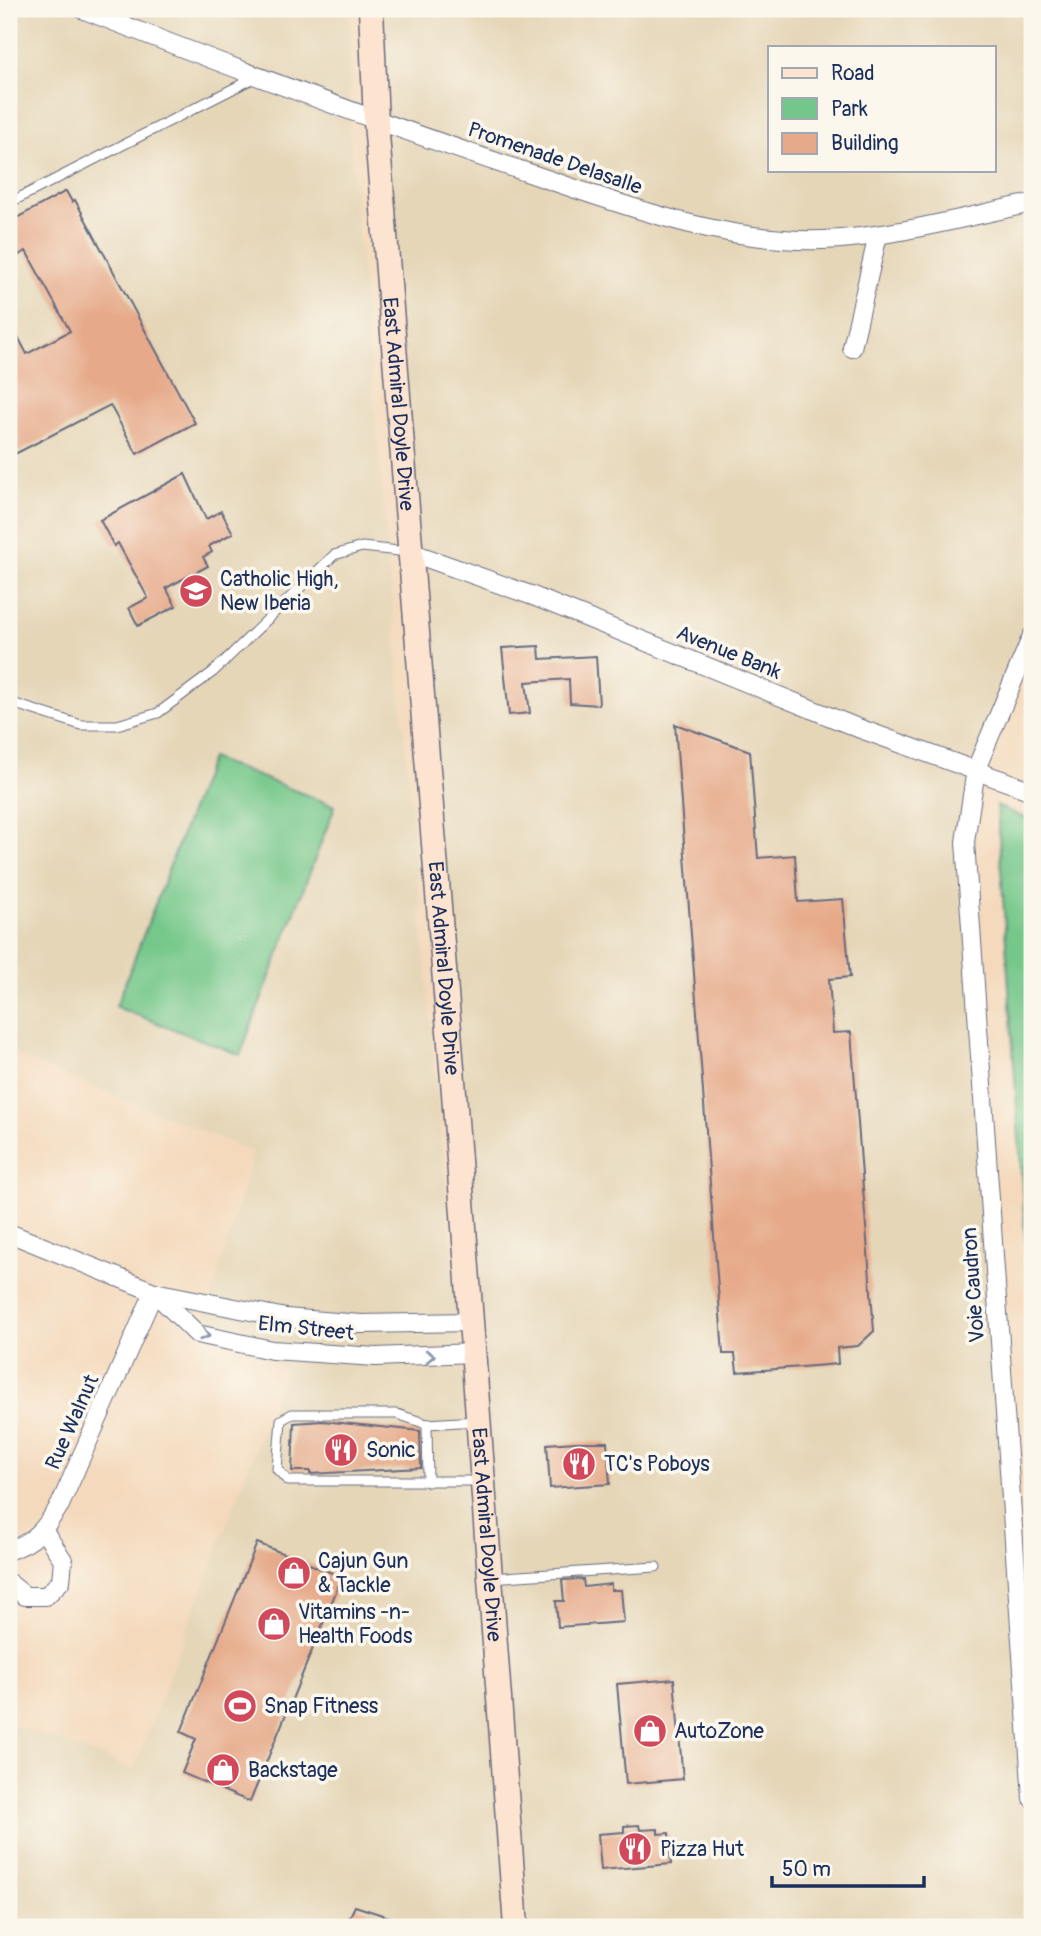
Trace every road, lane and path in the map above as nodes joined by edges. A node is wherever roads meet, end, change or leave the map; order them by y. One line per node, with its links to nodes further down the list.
1 (82, 9): 3 (street, Promenade Delasalle)
2 (372, 9): 4 (main road, East Admiral Doyle Drive)
3 (256, 77): 4 (street, Promenade Delasalle); 5 (lane)
4 (376, 121): 7 (street, Promenade Delasalle); 9 (main road, East Admiral Doyle Drive)
5 (9, 203)
6 (1032, 203): 7 (street, Promenade Delasalle)
7 (878, 235): 8 (street)
8 (852, 348)
9 (410, 552): 11 (lane); 12 (street, Avenue Bank); 16 (main road, East Admiral Doyle Drive)
10 (1032, 636): 12 (street, Voie Caudron)
11 (9, 702)
12 (976, 769): 13 (street, Avenue Bank); 27 (street, Voie Caudron)
13 (1032, 791)
14 (9, 1233): 15 (street, Elm Street)
15 (154, 1292): 16 (street, Elm Street); 17 (street, Elm Street, one-way to 17); 22 (street, Rue Walnut)
16 (470, 1322): 17 (main road, East Admiral Doyle Drive)
17 (472, 1353): 18 (main road, East Admiral Doyle Drive)
18 (477, 1421): 19 (lane); 20 (main road, East Admiral Doyle Drive)
19 (427, 1423): 21 (lane); 21 (lane)
20 (482, 1481): 21 (lane); 25 (main road, East Admiral Doyle Drive)
21 (428, 1482)
22 (44, 1531): 23 (street, Rue Walnut); 26 (street)
23 (9, 1550)
24 (656, 1567): 25 (lane)
25 (489, 1579): 28 (main road, East Admiral Doyle Drive)
26 (9, 1583)
27 (1032, 1798)
28 (516, 1927)

